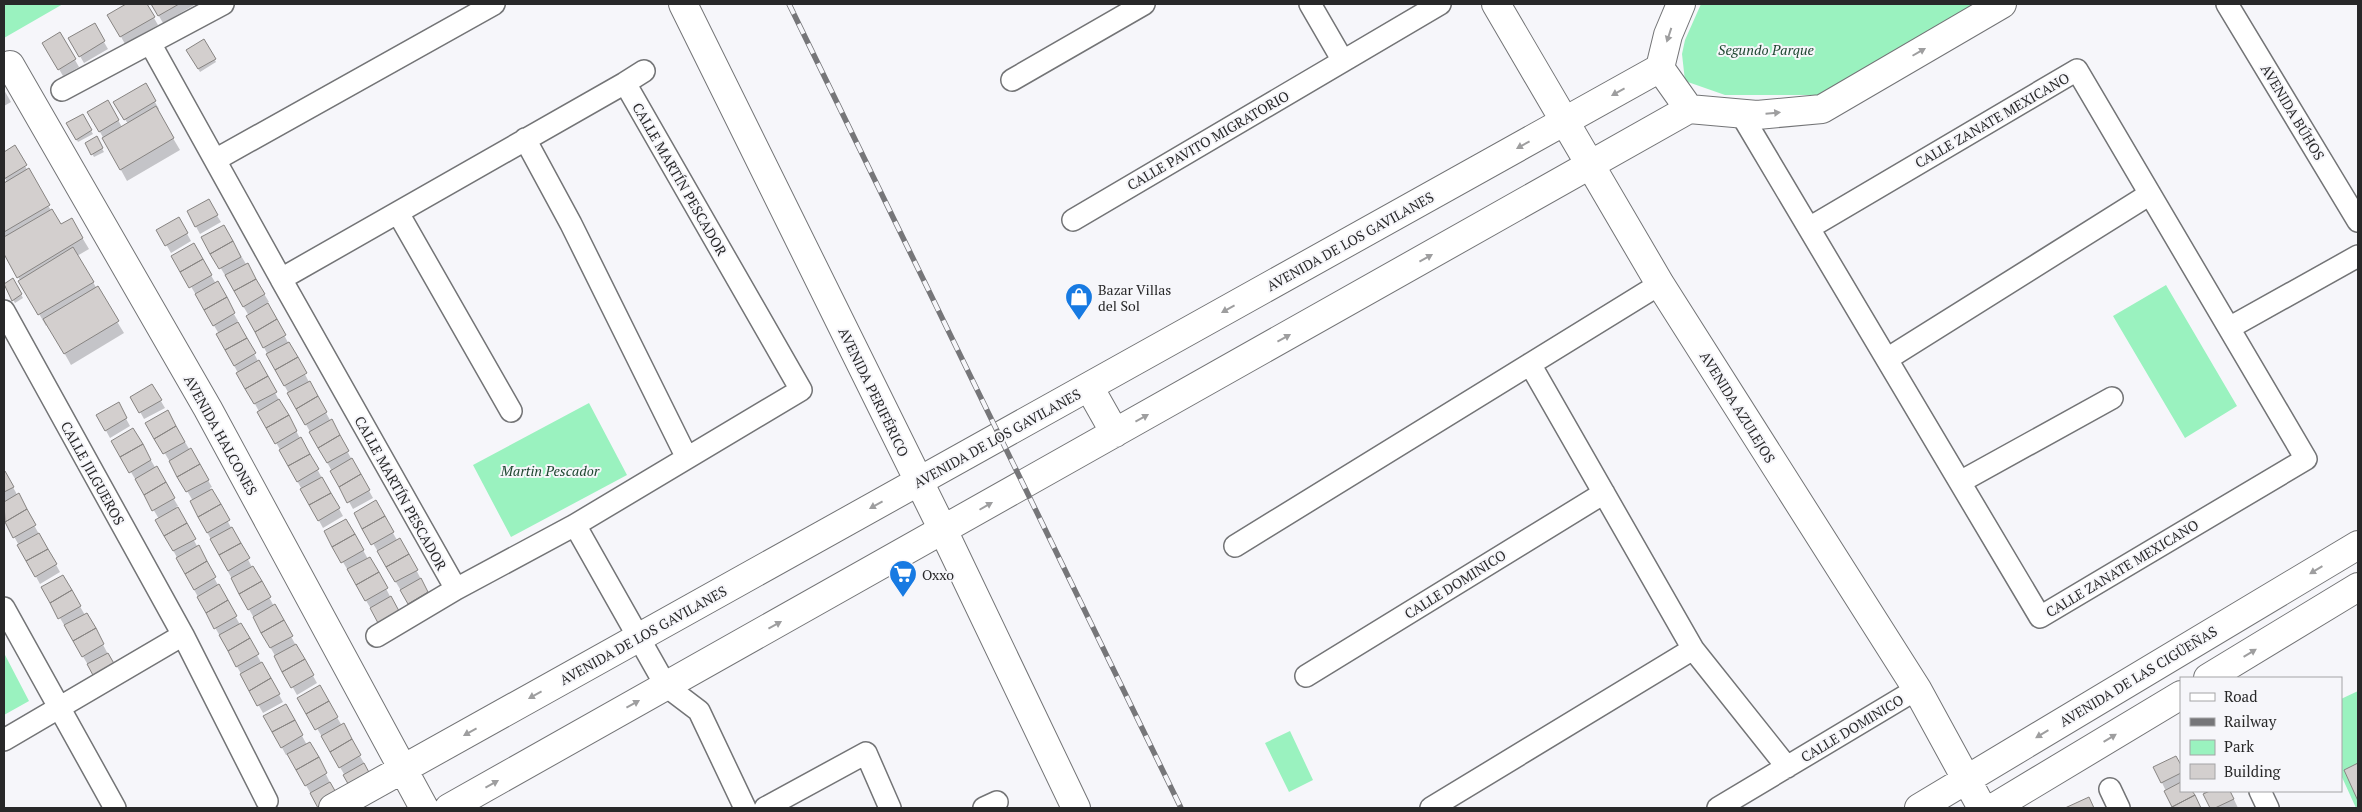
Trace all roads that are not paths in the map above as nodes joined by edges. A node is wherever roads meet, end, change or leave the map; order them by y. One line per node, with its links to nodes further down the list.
1 (223, 4): 11 (street)
2 (494, 4): 23 (street)
3 (683, 4): 42 (main road, AVENIDA PERIFÉRICO)
4 (1144, 4): 16 (street)
5 (1310, 4): 12 (street)
6 (1440, 4): 12 (street, CALLE PAVITO MIGRATORIO)
7 (1496, 4): 21 (main road, AVENIDA AZULEJOS)
8 (1681, 4): 14 (main road, one-way to 14)
9 (2002, 4): 20 (main road, one-way to 9)
10 (2227, 4): 28 (street, AVENIDA BÚHOS)
11 (150, 43): 18 (street); 23 (street, CALLE MARTÍN PESCADOR)
12 (1343, 61): 27 (street, CALLE PAVITO MIGRATORIO)
13 (10, 65): 64 (main road, AVENIDA HALCONES)
14 (1660, 68): 19 (main road); 21 (main road, AVENIDA DE LOS GAVILANES, one-way to 21)
15 (644, 71): 17 (street)
16 (1012, 80)
17 (625, 83): 22 (street); 41 (street, CALLE MARTÍN PESCADOR)
18 (62, 90)
19 (1689, 109): 20 (main road); 24 (main road)
20 (1741, 114): 29 (street, CALLE ZANATE MEXICANO)
21 (1565, 122): 24 (main road, AVENIDA AZULEJOS); 37 (main road, AVENIDA DE LOS GAVILANES, one-way to 37)
22 (524, 140): 26 (street); 41 (street)
23 (214, 160): 31 (street, CALLE MARTÍN PESCADOR)
24 (1591, 166): 32 (main road, AVENIDA AZULEJOS); 40 (main road, one-way to 24)
25 (2150, 194): 29 (street, CALLE ZANATE MEXICANO); 34 (street, CALLE ZANATE MEXICANO); 35 (street)
26 (398, 212): 31 (street); 39 (street)
27 (1073, 220)
28 (2358, 221)
29 (1809, 228): 35 (street, CALLE ZANATE MEXICANO)
30 (2358, 256): 34 (street)
31 (281, 279): 50 (street, CALLE MARTÍN PESCADOR)
32 (1660, 284): 36 (street); 59 (main road, AVENIDA AZULEJOS)
33 (4, 311): 52 (street, CALLE JILGUEROS)
34 (2229, 328): 43 (street, CALLE ZANATE MEXICANO)
35 (1886, 358): 43 (street, CALLE ZANATE MEXICANO)
36 (1530, 364): 44 (street, CALLE DOMINICO); 48 (street)
37 (1089, 387): 40 (main road); 42 (main road, AVENIDA DE LOS GAVILANES)
38 (2112, 398): 43 (street)
39 (511, 411)
40 (1115, 433): 46 (main road, one-way to 40)
41 (686, 458): 45 (street, CALLE MARTÍN PESCADOR)
42 (919, 482): 46 (main road, AVENIDA PERIFÉRICO); 54 (main road, AVENIDA DE LOS GAVILANES, one-way to 54)
43 (1960, 482)
44 (1604, 493): 55 (street, CALLE DOMINICO); 56 (street, CALLE DOMINICO)
45 (575, 525): 50 (street, CALLE MARTÍN PESCADOR); 54 (street)
46 (943, 530): 58 (main road, one-way to 46); 76 (main road, AVENIDA PERIFÉRICO)
47 (2358, 545): 65 (main road, AVENIDA DE LAS CIGÜEÑAS, one-way to 65)
48 (1235, 546)
49 (2358, 587): 57 (main road, one-way to 49)
50 (456, 589): 53 (street)
51 (4, 608): 61 (street)
52 (183, 635): 61 (street); 68 (street, CALLE JILGUEROS)
53 (376, 636)
54 (639, 637): 58 (street); 64 (main road, AVENIDA DE LOS GAVILANES, one-way to 64)
55 (1693, 650): 63 (street, CALLE DOMINICO); 77 (street)
56 (1306, 676)
57 (2210, 677)
58 (666, 686): 72 (main road, one-way to 58); 73 (street)
59 (1917, 689): 63 (street, CALLE DOMINICO); 65 (main road, AVENIDA AZULEJOS)
60 (2180, 696): 81 (main road, one-way to 60)
61 (60, 709): 62 (street); 69 (street)
62 (4, 740)
63 (1787, 767): 78 (street, CALLE DOMINICO)
64 (403, 769): 70 (main road, AVENIDA DE LOS GAVILANES); 71 (main road, AVENIDA HALCONES)
65 (1968, 779): 79 (main road, AVENIDA DE LAS CIGÜEÑAS); 80 (main road, AVENIDA AZULEJOS)
66 (2110, 789): 82 (street)
67 (2260, 792): 83 (street)
68 (267, 801)
69 (115, 808)
70 (333, 808)
71 (424, 808)
72 (449, 808)
73 (745, 808)
74 (765, 808): 75 (street)
75 (890, 808)
76 (1076, 808)
77 (1431, 808)
78 (1718, 808)
79 (1919, 808)
80 (1982, 808)
81 (1993, 808)
82 (2119, 808)
83 (2268, 808)

